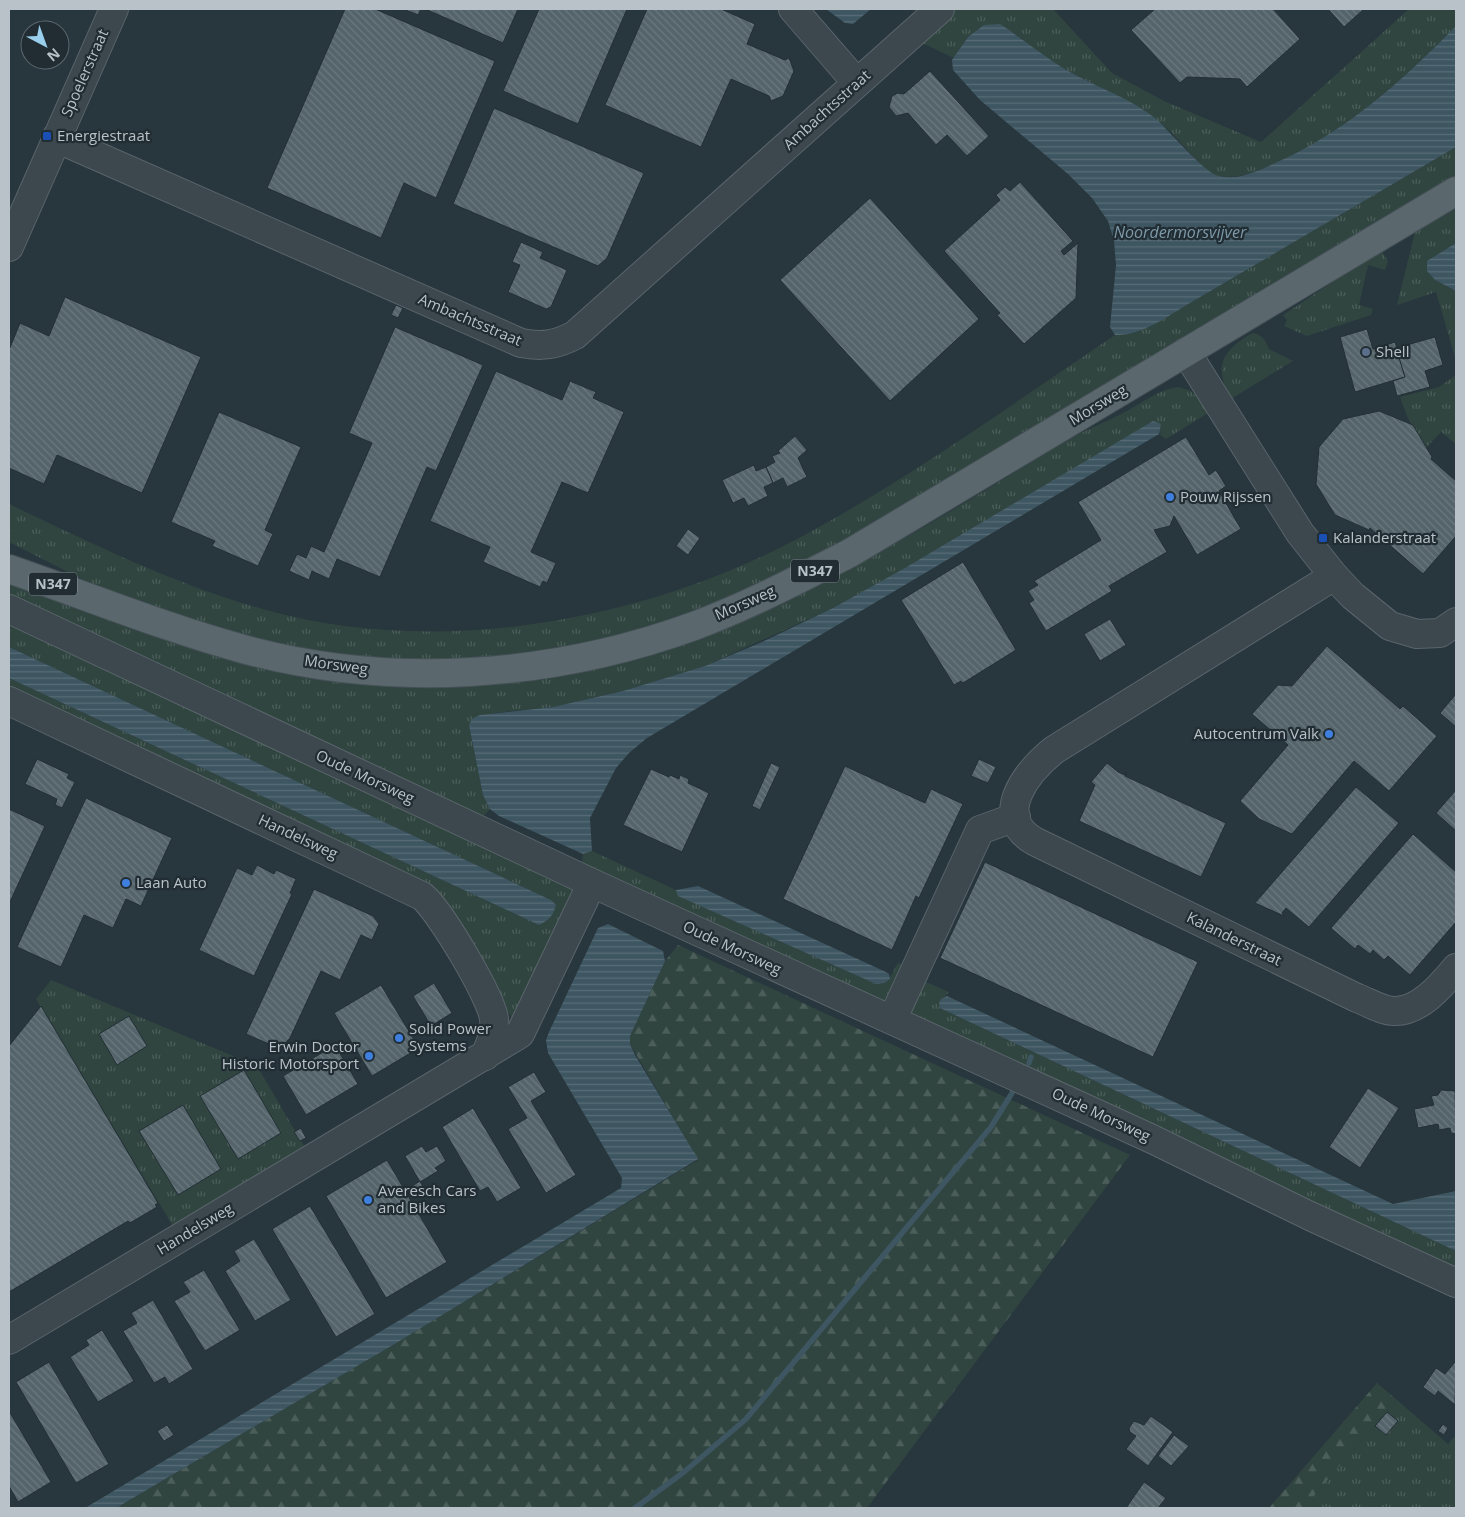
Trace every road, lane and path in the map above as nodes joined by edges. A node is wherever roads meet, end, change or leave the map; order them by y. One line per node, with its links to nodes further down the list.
1 (114, 9): 5 (street, Spoelerstraat)
2 (793, 9): 4 (street)
3 (940, 9): 4 (street, Ambachtsstraat)
4 (857, 83): 5 (street, Ambachtsstraat)
5 (56, 138): 7 (street, Spoelerstraat)
6 (1456, 191): 8 (main road, Morsweg / N347)
7 (9, 247)
8 (1186, 352): 9 (main road, Morsweg / N347); 10 (street)
9 (9, 569)
10 (1334, 576): 12 (street); 14 (street)
11 (9, 609): 15 (street, Oude Morsweg)
12 (1456, 622)
13 (9, 701): 18 (street, Handelsweg)
14 (1016, 817): 16 (street, Kalanderstraat); 17 (street)
15 (592, 883): 17 (street, Oude Morsweg); 18 (street, Handelsweg)
16 (1456, 968)
17 (892, 1020): 19 (street, Oude Morsweg)
18 (485, 1056): 20 (street, Handelsweg)
19 (1456, 1283)
20 (9, 1340)

